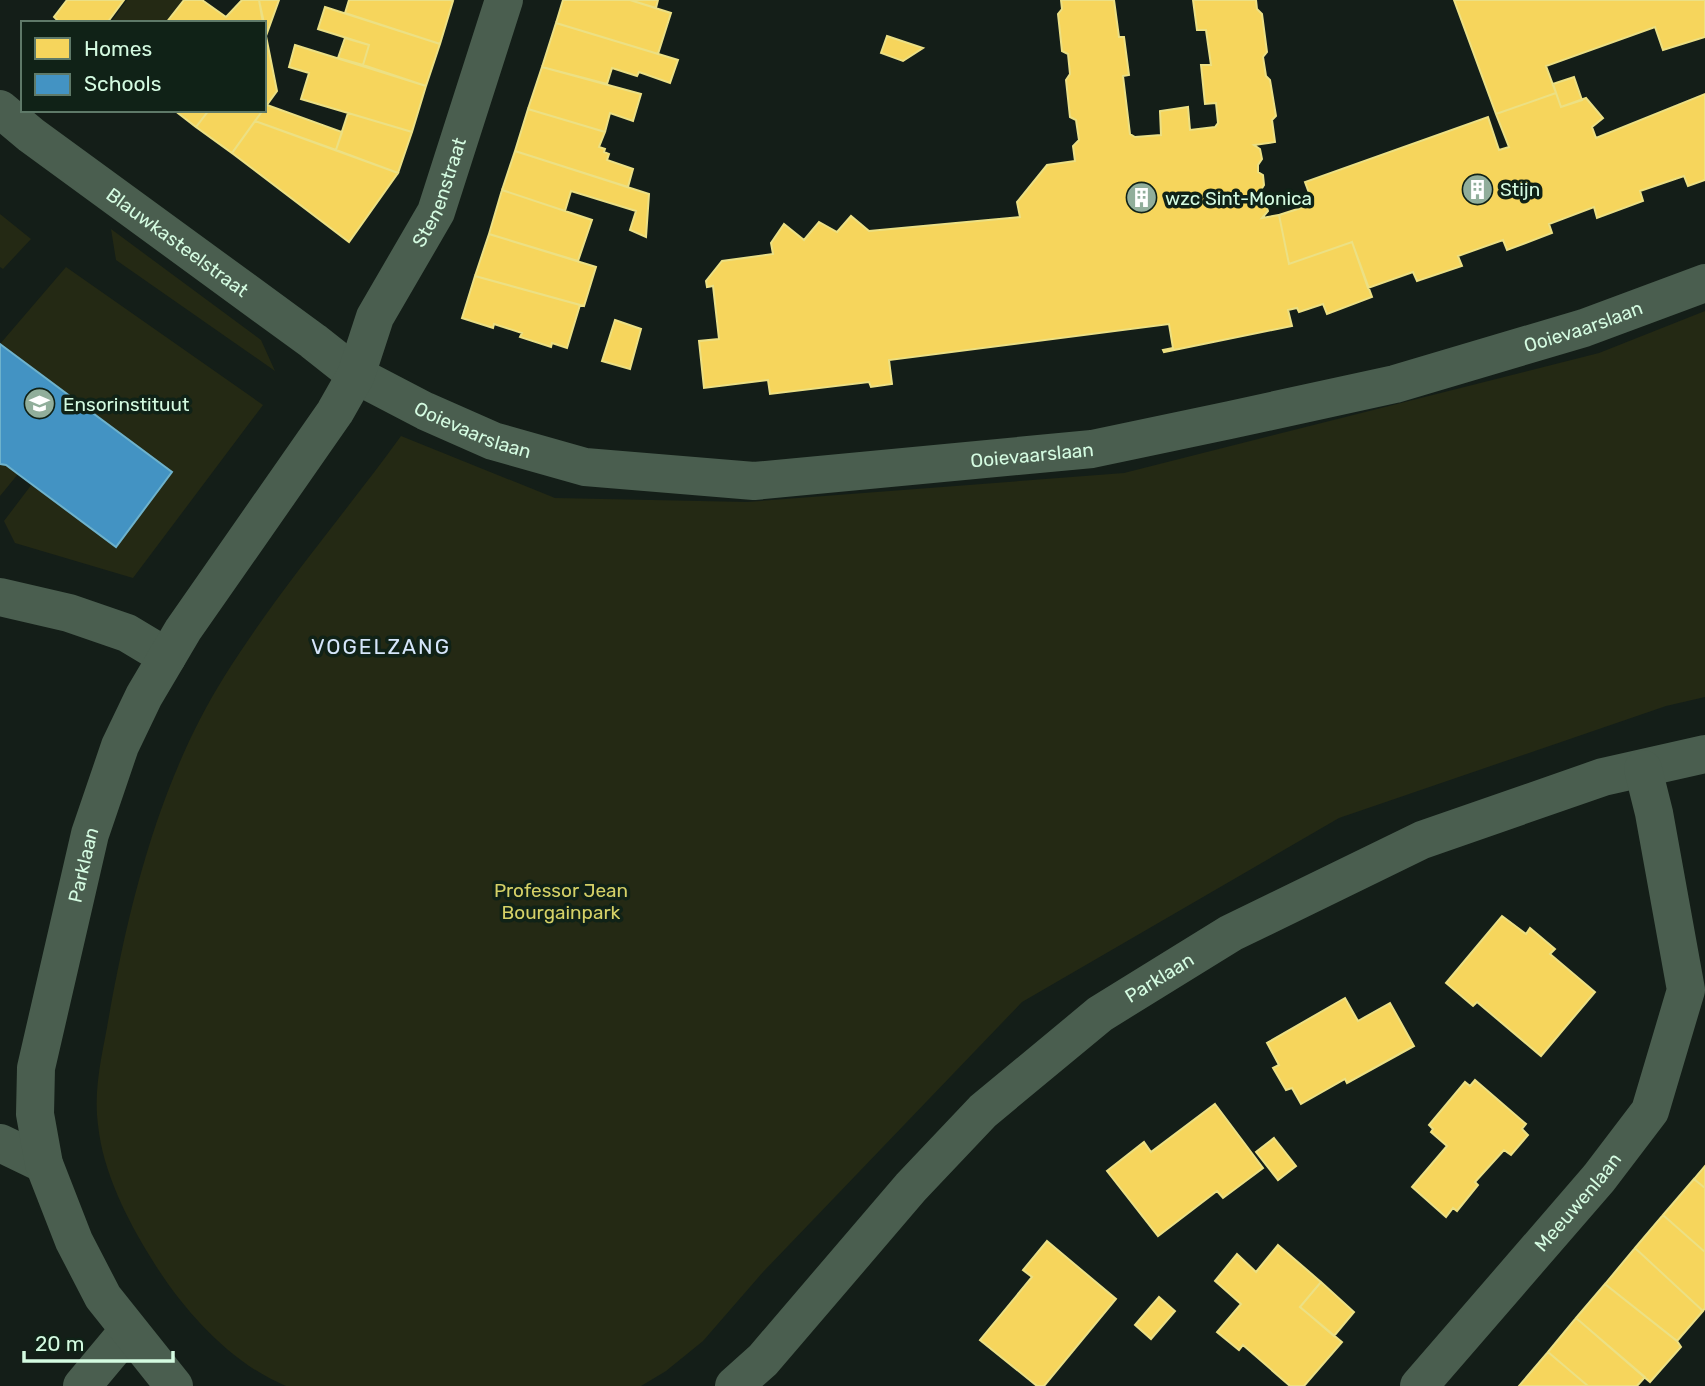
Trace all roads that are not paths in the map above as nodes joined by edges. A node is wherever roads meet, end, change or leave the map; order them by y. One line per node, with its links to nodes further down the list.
1 (504, 0): 4 (street, Stenenstraat)
2 (0, 109): 4 (street, Blauwkasteelstraat)
3 (1705, 283): 4 (street, Ooievaarslaan)
4 (356, 375): 6 (street, Parklaan)
5 (0, 597): 6 (street)
6 (167, 657): 11 (street, Parklaan)
7 (1705, 754): 8 (street, Parklaan)
8 (1643, 769): 9 (street, Meeuwenlaan); 15 (street, Parklaan)
9 (1696, 986): 16 (street, Meeuwenlaan)
10 (0, 1143): 11 (street)
11 (44, 1164): 12 (street, Parklaan)
12 (128, 1331): 13 (street); 14 (street, Parklaan)
13 (82, 1386)
14 (174, 1386)
15 (734, 1386)
16 (1419, 1386)

